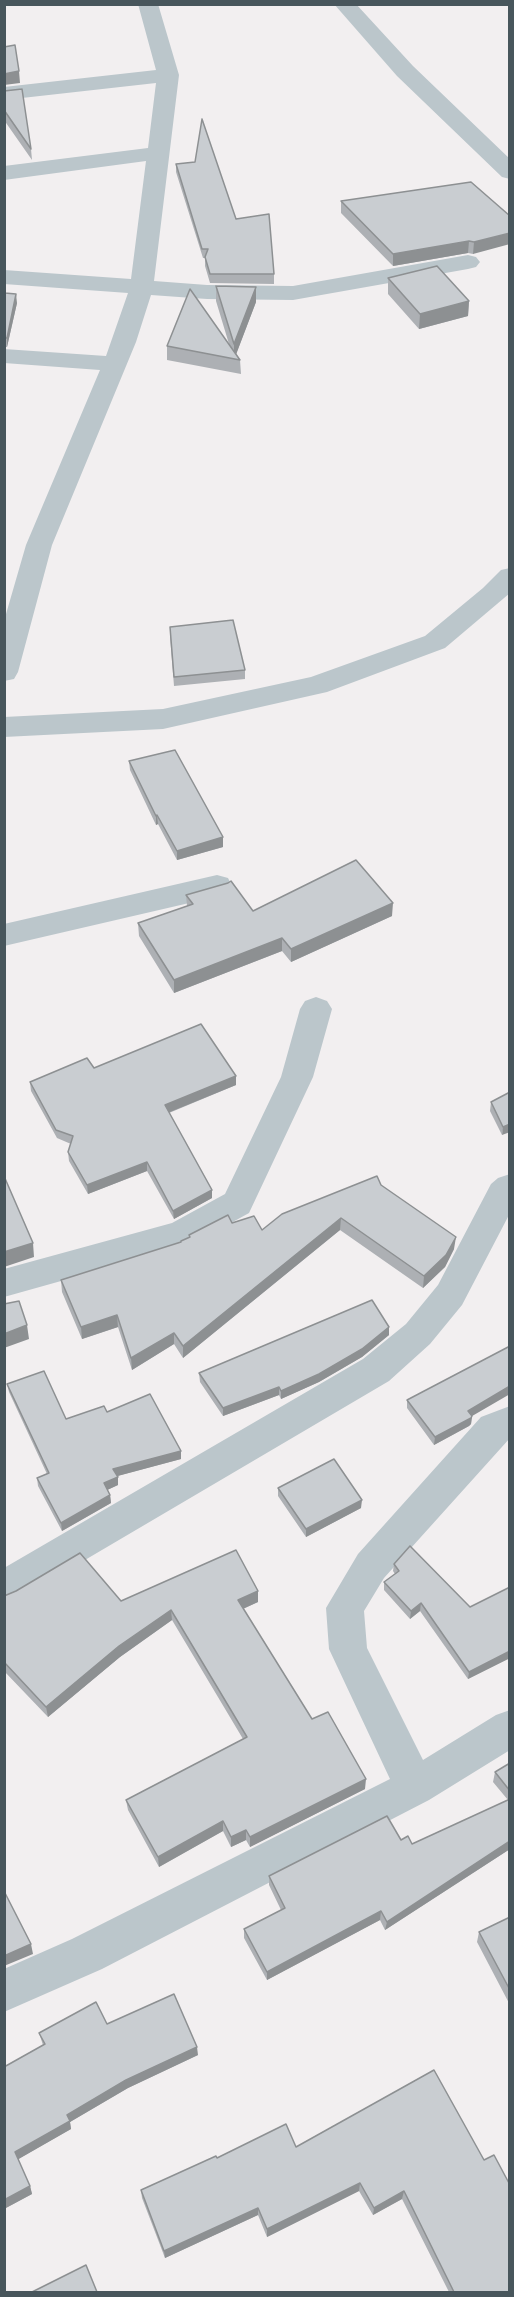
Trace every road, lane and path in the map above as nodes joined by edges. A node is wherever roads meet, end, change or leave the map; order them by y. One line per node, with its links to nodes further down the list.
1 (148, 4): 3 (street)
2 (344, 4): 6 (street)
3 (168, 75): 4 (street); 5 (street)
4 (4, 94)
5 (158, 153): 7 (street); 10 (street)
6 (510, 172)
7 (4, 173)
8 (468, 262): 10 (street)
9 (4, 277): 10 (street)
10 (142, 287): 12 (street)
11 (4, 356): 12 (street)
12 (115, 364): 14 (street)
13 (510, 576): 15 (street)
14 (4, 672)
15 (4, 727)
16 (218, 886): 17 (street)
17 (4, 935)
18 (316, 1009): 20 (street)
19 (510, 1187): 22 (street)
20 (4, 1283)
21 (510, 1421): 24 (street)
22 (4, 1588)
23 (510, 1728): 24 (street)
24 (415, 1787): 25 (street)
25 (4, 1991)

